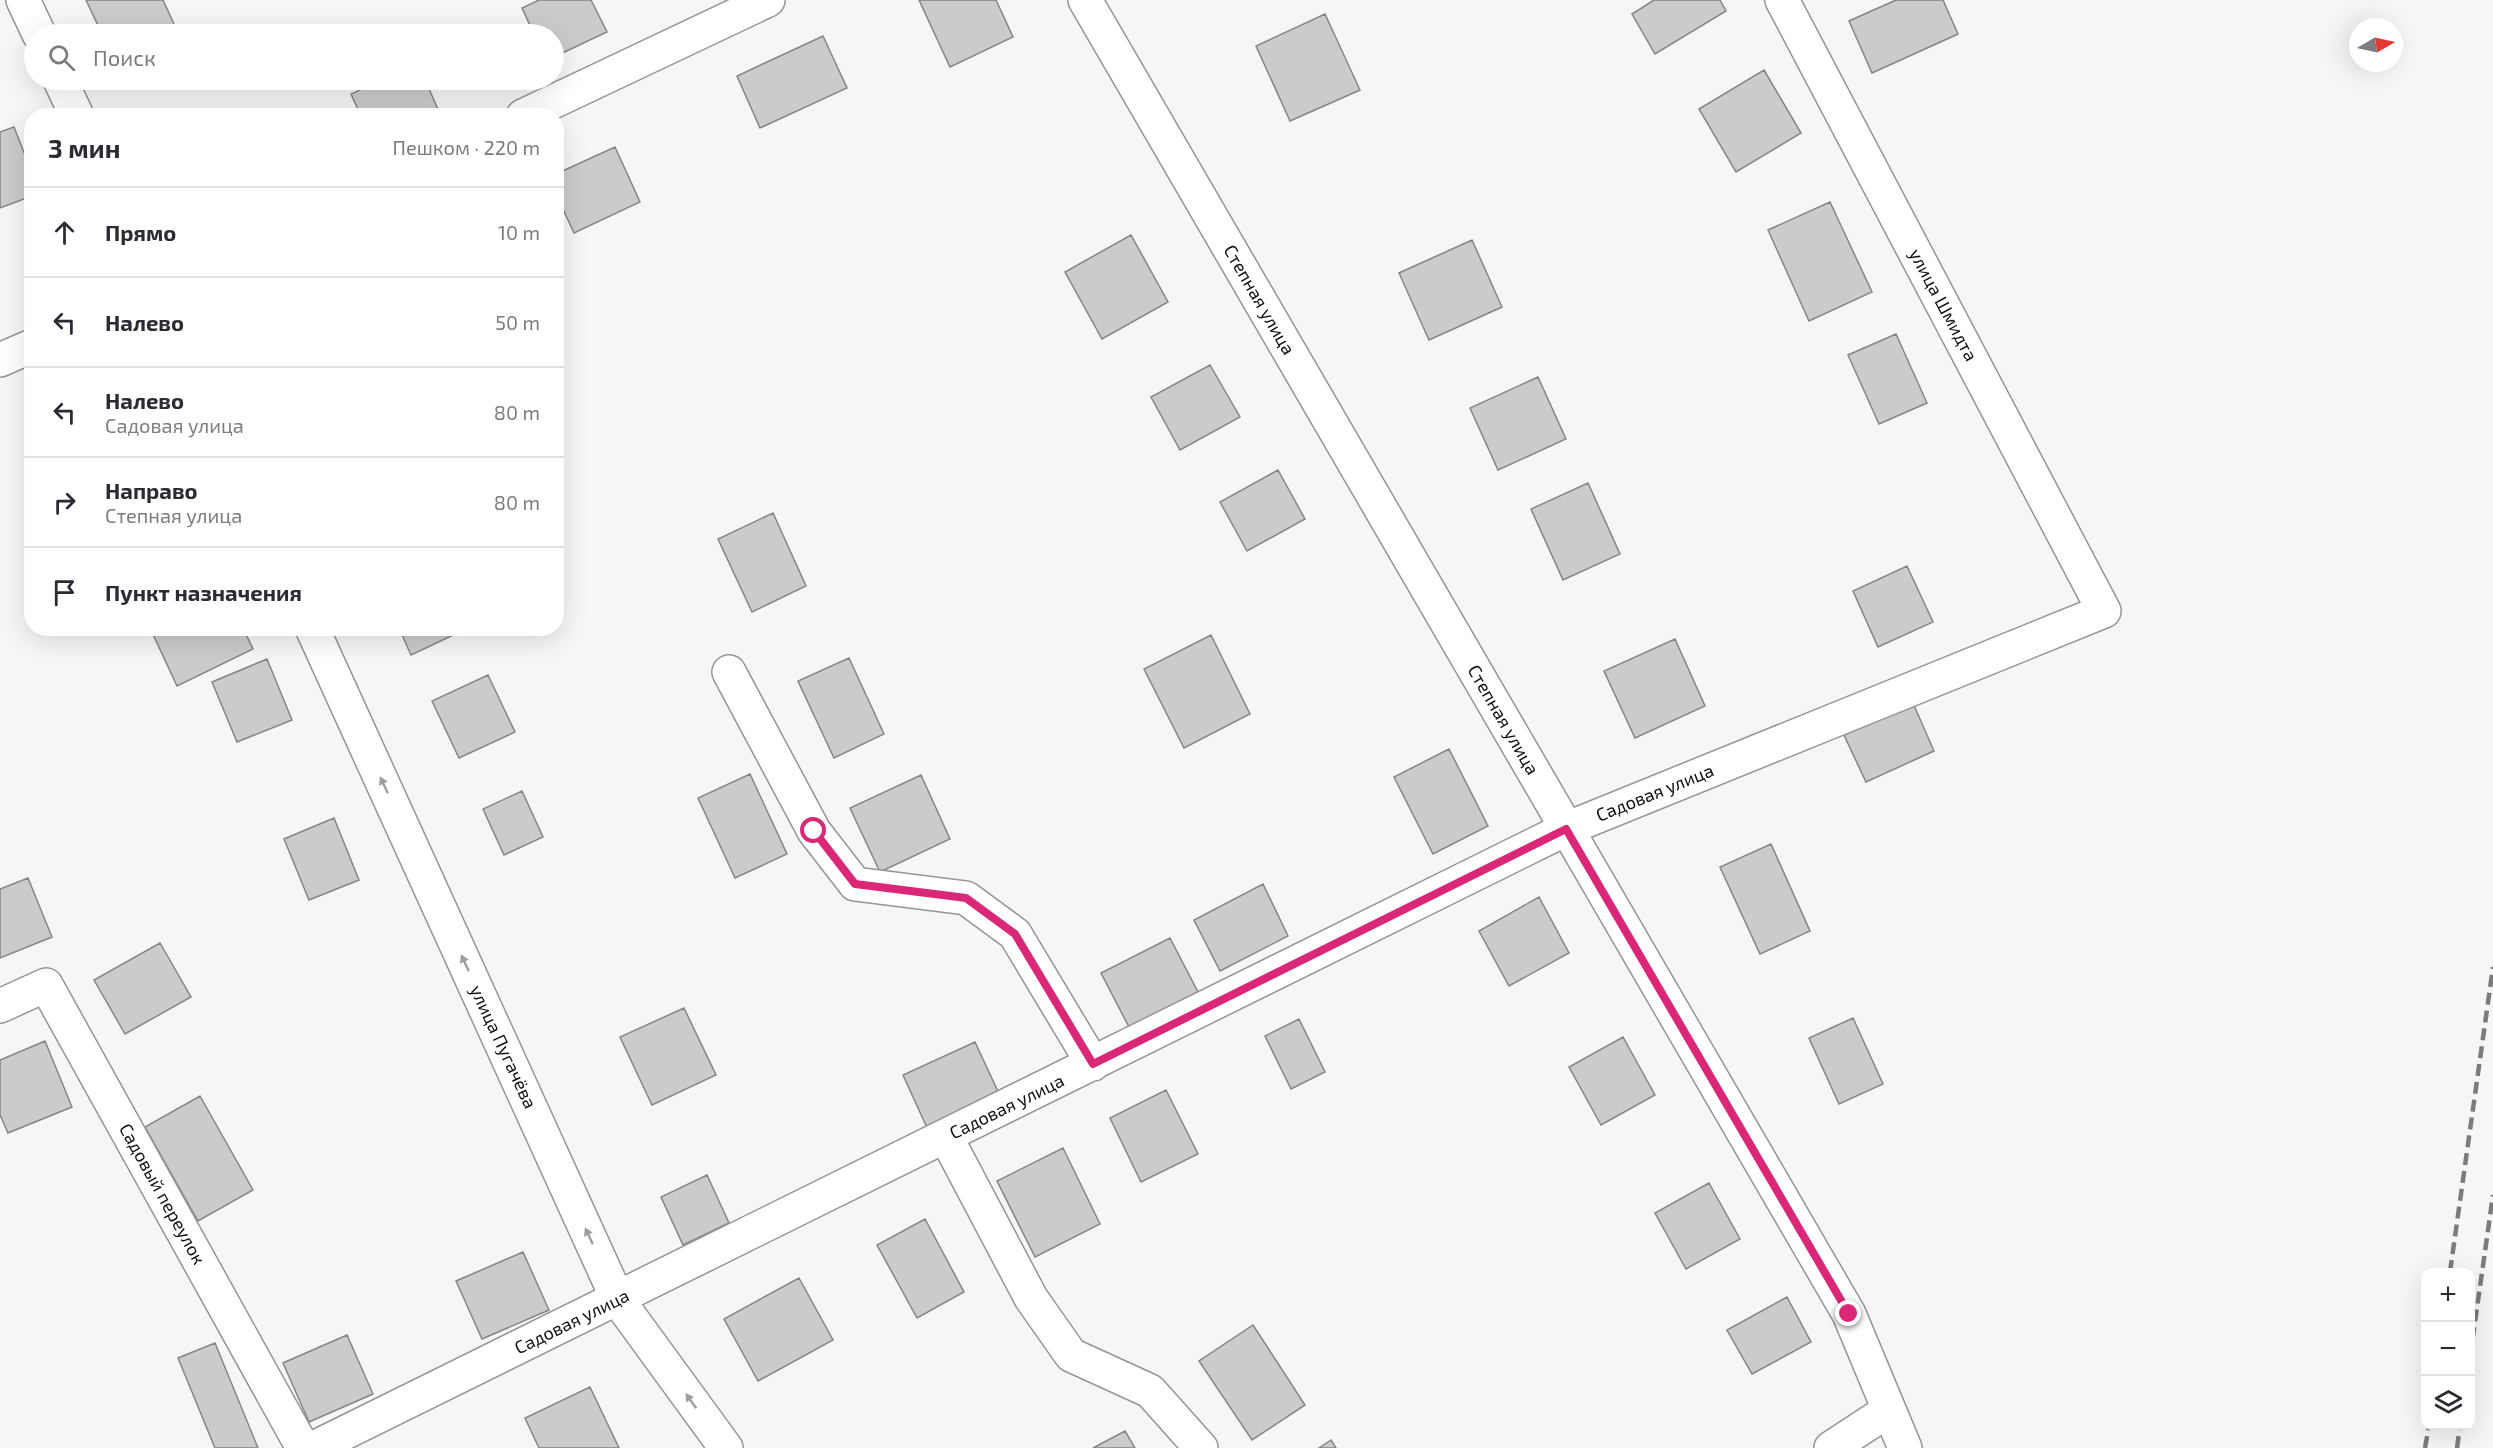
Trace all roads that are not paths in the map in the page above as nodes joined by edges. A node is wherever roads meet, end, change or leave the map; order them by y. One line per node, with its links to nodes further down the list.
1 (23, 0): 5 (street)
2 (768, 0): 8 (street)
3 (1085, 0): 14 (street, Степная улица)
4 (1782, 0): 11 (street, улица Шмидта)
5 (34, 24)
6 (65, 90): 7 (street)
7 (73, 108)
8 (539, 108)
9 (24, 350): 10 (street)
10 (0, 360)
11 (2104, 611): 14 (street, Садовая улица)
12 (316, 636): 18 (street, улица Пугачёва, one-way to 12)
13 (729, 672): 16 (street)
14 (1566, 829): 16 (street, Садовая улица); 19 (street, Степная улица)
15 (0, 1006): 20 (street, Садовый переулок)
16 (1093, 1064): 17 (street, Садовая улица)
17 (946, 1137): 18 (street, Садовая улица); 23 (street)
18 (618, 1300): 21 (street, Садовая улица); 22 (street, улица Пугачёва, one-way to 18)
19 (1889, 1410): 24 (street); 25 (street, Степная улица)
20 (303, 1448)
21 (314, 1448)
22 (726, 1448)
23 (1202, 1448)
24 (1831, 1448)
25 (1905, 1448)

